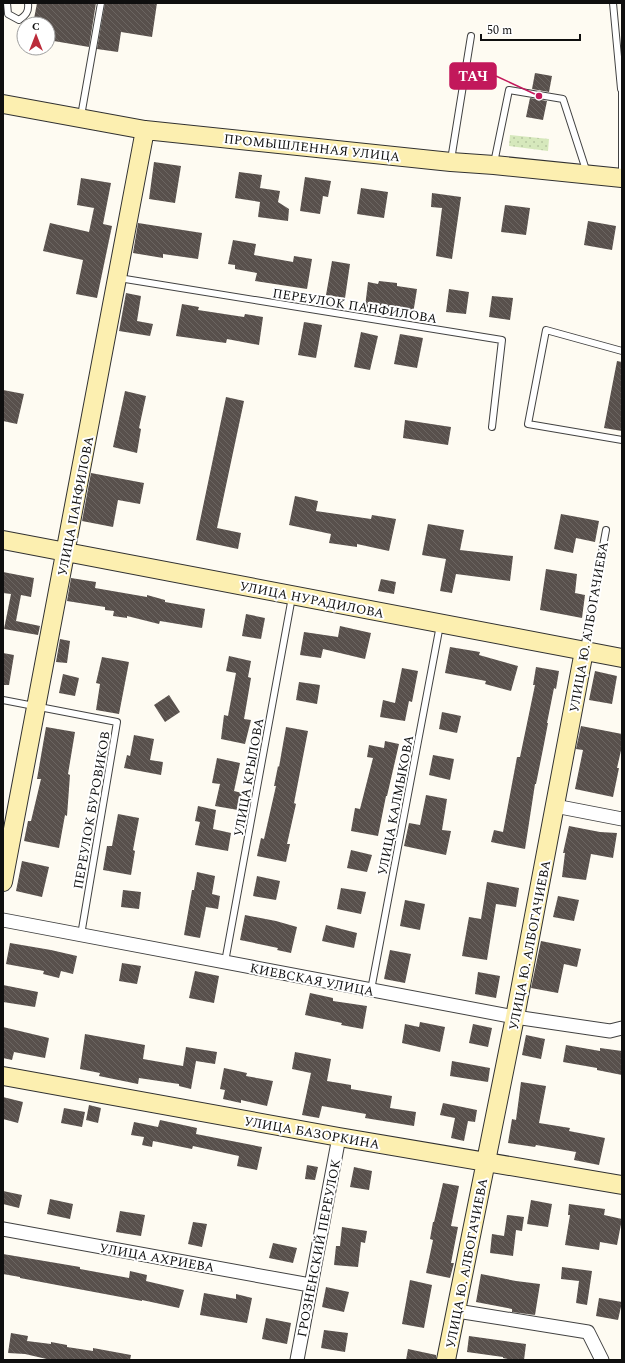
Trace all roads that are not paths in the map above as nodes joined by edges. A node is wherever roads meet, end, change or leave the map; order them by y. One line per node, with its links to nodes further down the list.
1 (7, 3): 2 (lane)
2 (28, 3)
3 (101, 3): 8 (lane)
4 (613, 3): 6 (lane)
5 (471, 36): 10 (lane)
6 (622, 87): 13 (lane)
7 (3, 104): 8 (street, ПРОМЫШЛЕННАЯ УЛИЦА)
8 (80, 118): 9 (street, ПРОМЫШЛЕННАЯ УЛИЦА)
9 (145, 130): 10 (street, ПРОМЫШЛЕННАЯ УЛИЦА); 14 (street, УЛИЦА ПАНФИЛОВА)
10 (450, 162): 11 (street, ПРОМЫШЛЕННАЯ УЛИЦА)
11 (494, 165): 12 (street, ПРОМЫШЛЕННАЯ УЛИЦА); 12 (lane)
12 (587, 174): 13 (street, ПРОМЫШЛЕННАЯ УЛИЦА)
13 (622, 178)
14 (118, 278): 16 (lane, ПЕРЕУЛОК ПАНФИЛОВА); 20 (street, УЛИЦА ПАНФИЛОВА)
15 (622, 351): 17 (lane)
16 (492, 427)
17 (622, 440)
18 (606, 530): 23 (lane, УЛИЦА Ю. АЛБОГАЧИЕВА)
19 (3, 540): 20 (street, УЛИЦА НУРАДИЛОВА)
20 (66, 552): 21 (street, УЛИЦА НУРАДИЛОВА); 26 (street, УЛИЦА ПАНФИЛОВА)
21 (292, 595): 22 (street, УЛИЦА НУРАДИЛОВА); 32 (lane, УЛИЦА КРЫЛОВА)
22 (440, 624): 23 (street, УЛИЦА НУРАДИЛОВА); 33 (lane, УЛИЦА КАЛМЫКОВА)
23 (584, 651): 24 (street, УЛИЦА НУРАДИЛОВА); 27 (street, УЛИЦА Ю. АЛБОГАЧИЕВА)
24 (622, 658)
25 (3, 700): 26 (lane)
26 (37, 706): 29 (street, УЛИЦА ПАНФИЛОВА); 31 (lane, ПЕРЕУЛОК БУРОВИКОВ)
27 (555, 806): 28 (street); 34 (street, УЛИЦА Ю. АЛБОГАЧИЕВА)
28 (622, 819)
29 (3, 882)
30 (3, 920): 31 (street, КИЕВСКАЯ УЛИЦА)
31 (81, 935): 32 (street, КИЕВСКАЯ УЛИЦА)
32 (225, 962): 33 (street, КИЕВСКАЯ УЛИЦА)
33 (371, 990): 34 (street, КИЕВСКАЯ УЛИЦА)
34 (515, 1017): 35 (street, КИЕВСКАЯ УЛИЦА); 38 (street, УЛИЦА Ю. АЛБОГАЧИЕВА)
35 (622, 1028)
36 (3, 1076): 37 (street, УЛИЦА БАЗОРКИНА)
37 (340, 1137): 38 (street, УЛИЦА БАЗОРКИНА); 41 (street, ГРОЗНЕНСКИЙ ПЕРЕУЛОК)
38 (486, 1162): 39 (street, УЛИЦА БАЗОРКИНА); 42 (street, УЛИЦА Ю. АЛБОГАЧИЕВА)
39 (622, 1185)
40 (3, 1229): 41 (street, УЛИЦА АХРИЕВА)
41 (310, 1285): 43 (street, ГРОЗНЕНСКИЙ ПЕРЕУЛОК)
42 (457, 1312): 44 (street, УЛИЦА Ю. АЛБОГАЧИЕВА); 45 (street)
43 (297, 1360)
44 (446, 1360)
45 (602, 1360)

